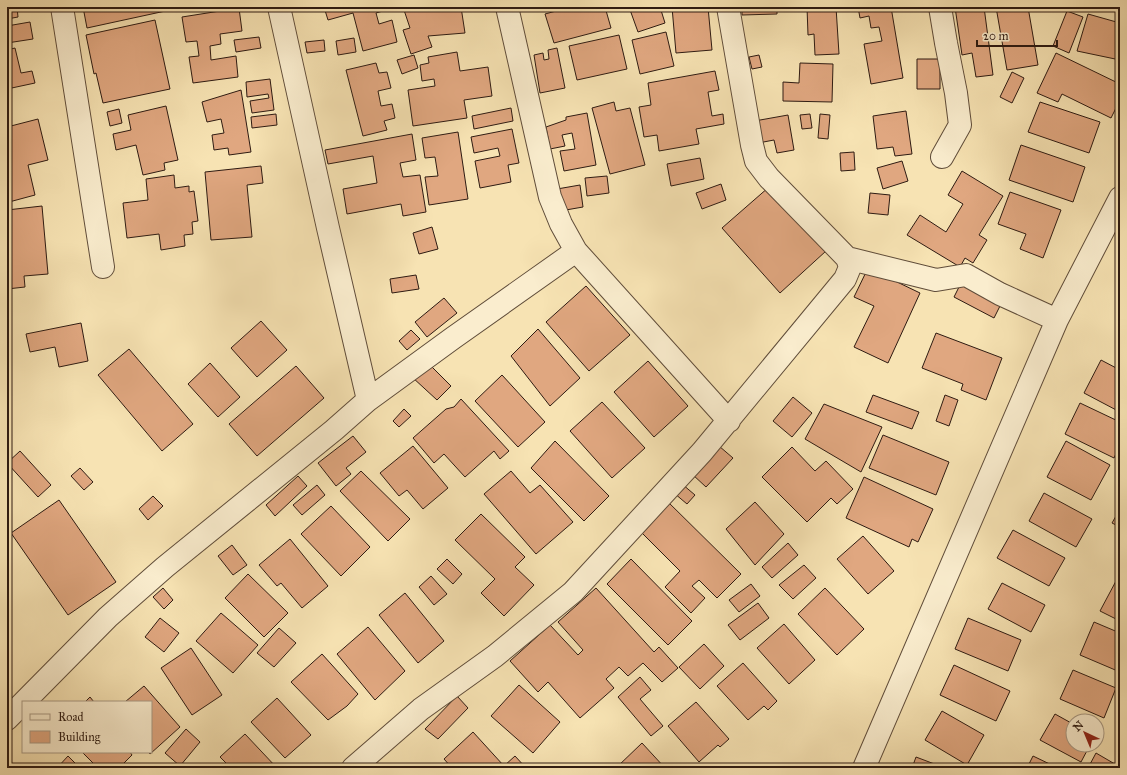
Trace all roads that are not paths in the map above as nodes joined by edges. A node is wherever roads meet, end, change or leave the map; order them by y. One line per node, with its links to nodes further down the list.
1 (62, 7): 10 (street)
2 (279, 7): 12 (street)
3 (507, 7): 8 (street)
4 (728, 7): 9 (street)
5 (940, 7): 6 (street)
6 (942, 158)
7 (1120, 198): 11 (street)
8 (576, 251): 12 (street); 13 (street)
9 (847, 258): 11 (street); 13 (street)
10 (103, 267)
11 (1057, 320): 18 (street)
12 (368, 400): 14 (street)
13 (729, 421): 17 (street)
14 (24, 701)
15 (22, 703): 16 (street)
16 (7, 719)
17 (353, 768)
18 (864, 768)

